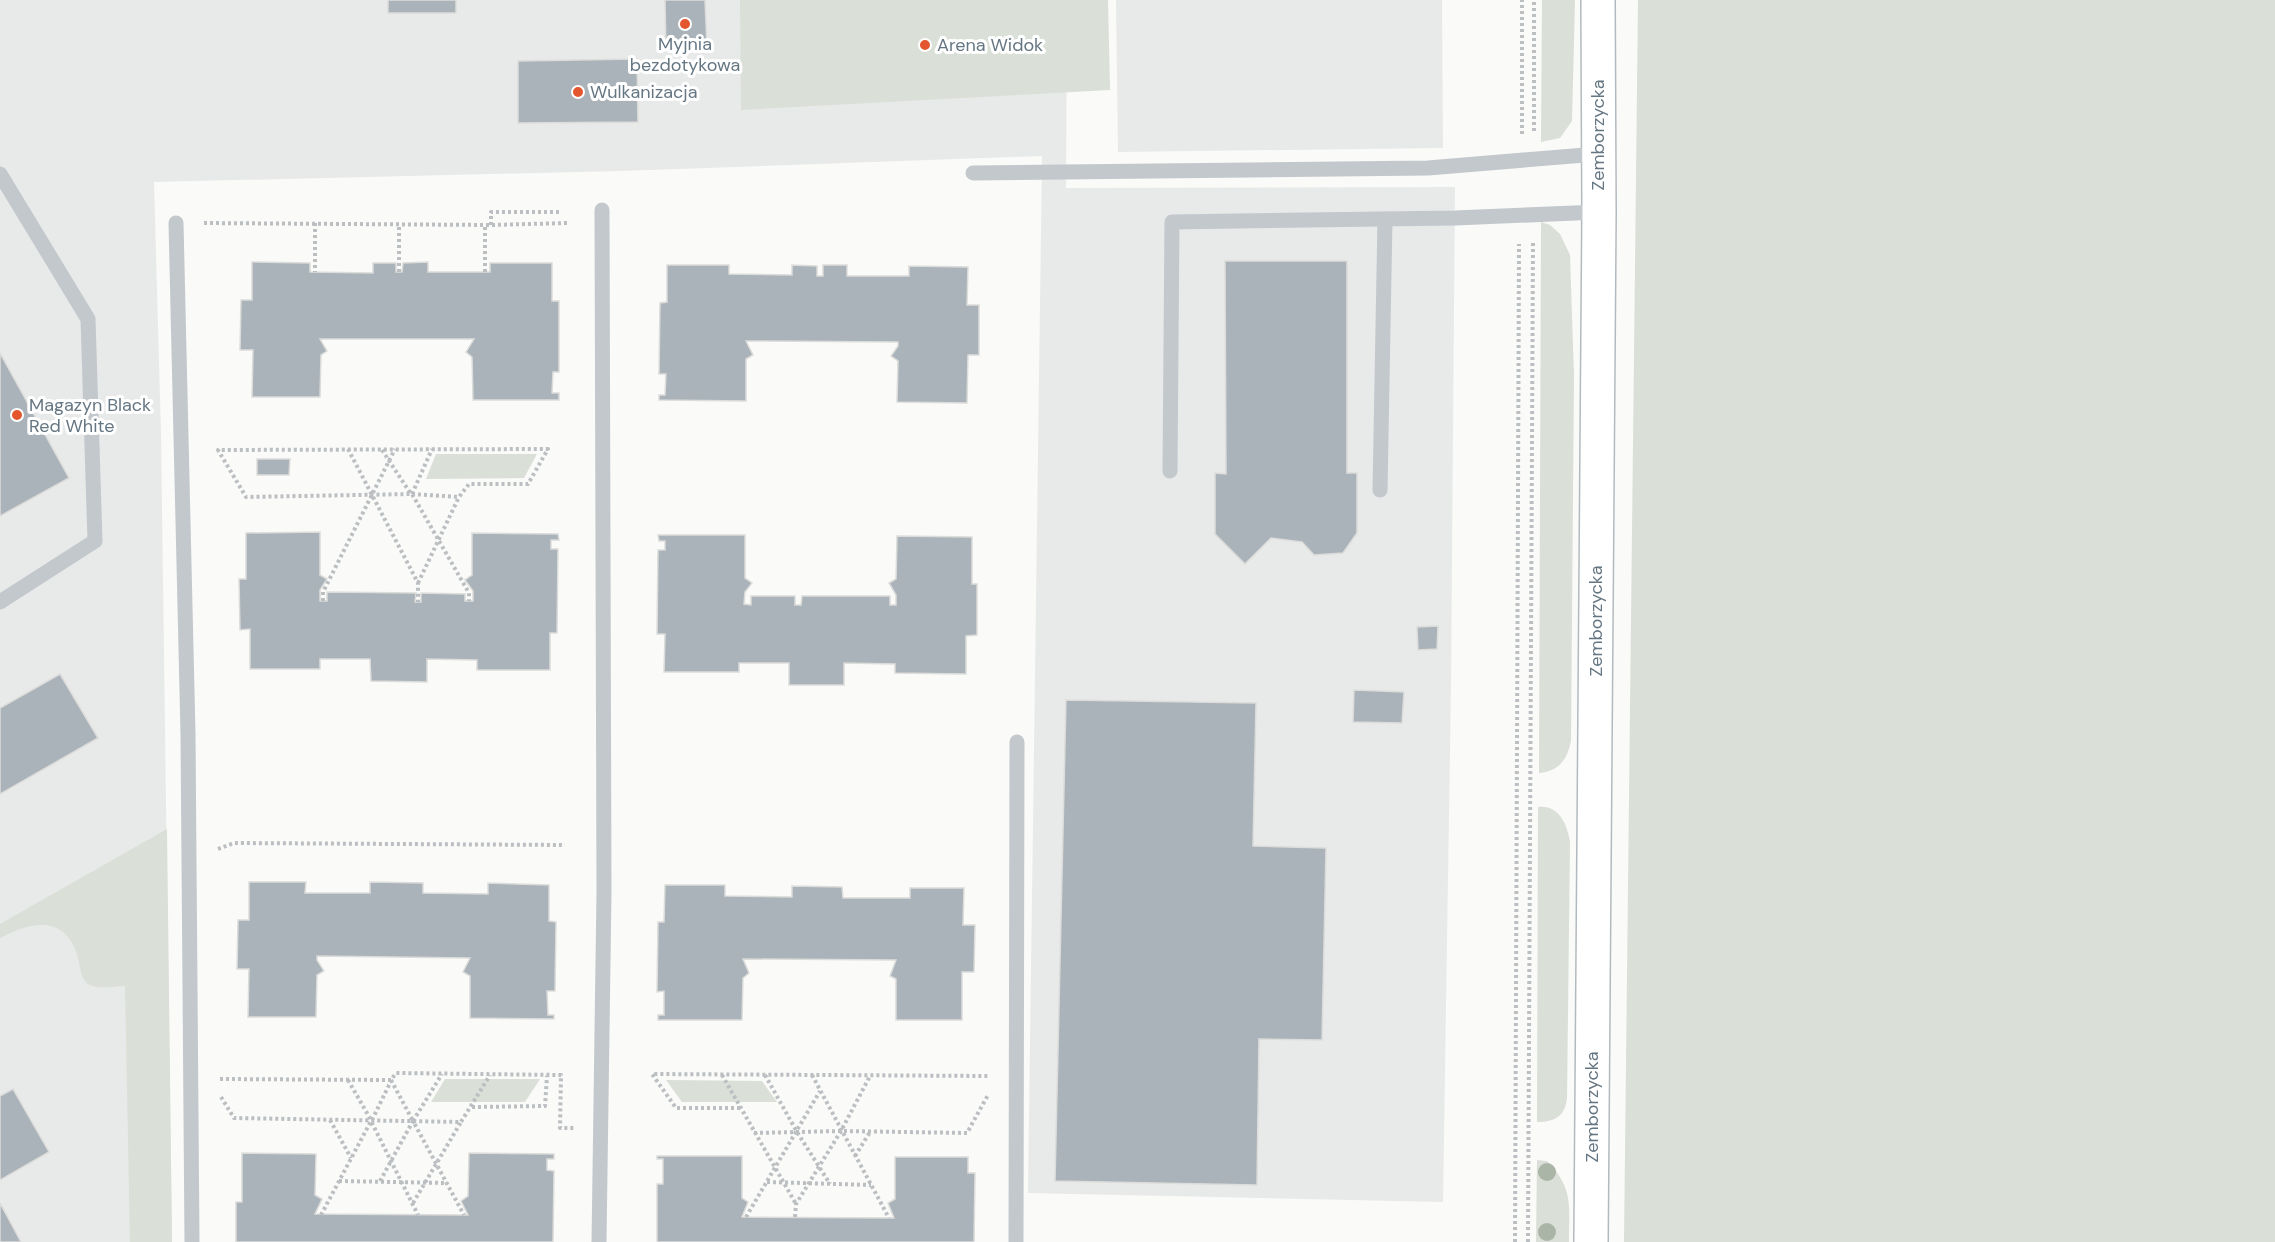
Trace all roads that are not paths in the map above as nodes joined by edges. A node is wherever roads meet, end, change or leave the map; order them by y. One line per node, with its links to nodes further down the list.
1 (1598, 0): 2 (street, Zemborzycka)
2 (1598, 154): 3 (lane); 6 (street, Zemborzycka)
3 (973, 172)
4 (0, 174): 11 (lane)
5 (602, 210): 14 (lane)
6 (1599, 212): 7 (lane); 16 (street, Zemborzycka)
7 (1385, 219): 9 (lane); 10 (lane)
8 (176, 223): 13 (lane)
9 (1170, 471)
10 (1380, 490)
11 (0, 602)
12 (1017, 742): 15 (lane)
13 (192, 1242)
14 (599, 1242)
15 (1016, 1242)
16 (1591, 1242)

